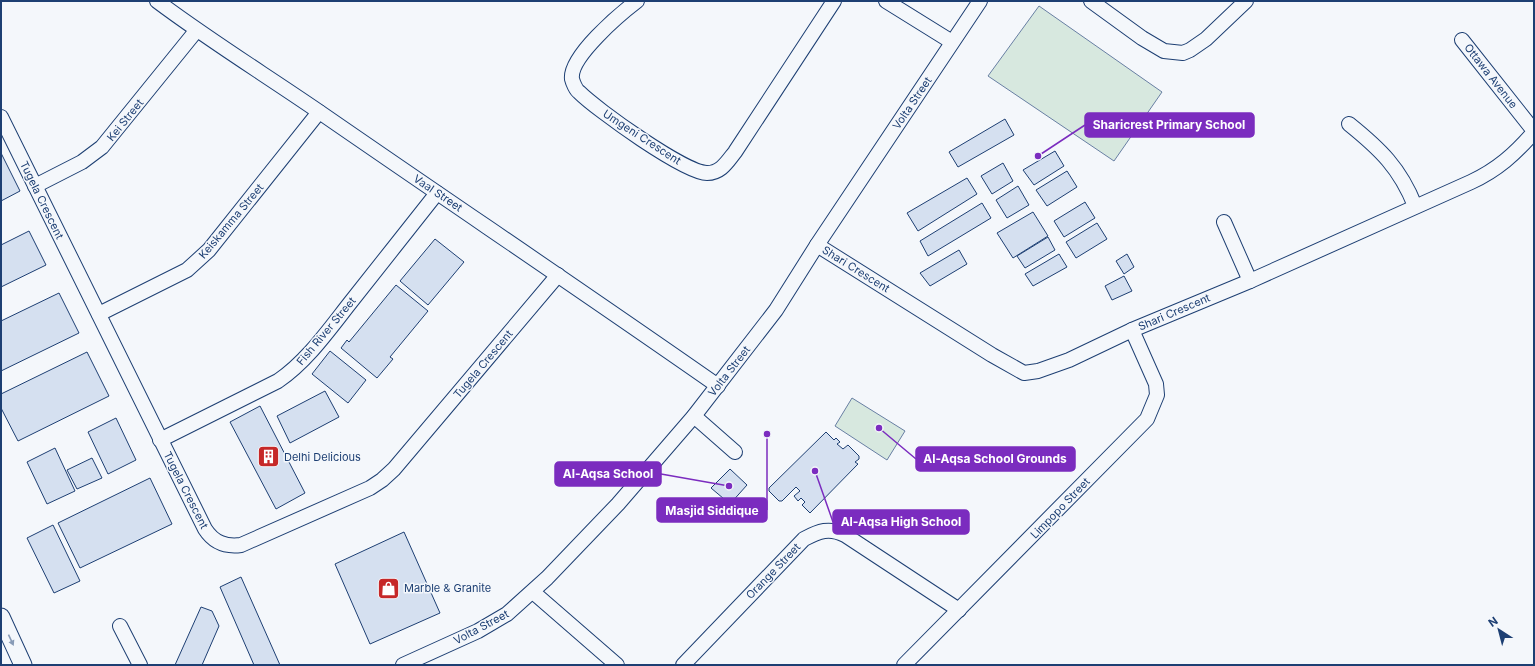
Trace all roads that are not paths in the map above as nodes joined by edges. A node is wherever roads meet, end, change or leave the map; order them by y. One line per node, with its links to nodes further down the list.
1 (157, 1): 8 (street, Vaal Street)
2 (637, 1): 3 (street, Umgeni Crescent)
3 (834, 1)
4 (886, 1): 10 (street)
5 (980, 1): 10 (street, Volta Street)
6 (1091, 1): 7 (street)
7 (1246, 1)
8 (196, 31): 11 (street, Vaal Street); 15 (street, Kei Street)
9 (1462, 40): 14 (street, Ottawa Avenue)
10 (952, 42): 19 (street, Volta Street)
11 (319, 112): 16 (street, Vaal Street); 22 (street, Keiskamma Street)
12 (1, 117): 15 (street, Tugela Crescent)
13 (1349, 124): 17 (street)
14 (1534, 132): 17 (street, Shari Crescent)
15 (35, 186): 22 (street, Tugela Crescent)
16 (437, 193): 20 (street, Vaal Street); 26 (street, Fish River Street)
17 (1415, 206): 21 (street, Shari Crescent)
18 (1224, 222): 21 (street)
19 (818, 245): 23 (street, Shari Crescent); 24 (street, Volta Street)
20 (558, 275): 24 (street, Vaal Street); 26 (street, Tugela Crescent)
21 (1250, 281): 23 (street, Shari Crescent)
22 (99, 314): 26 (street, Tugela Crescent)
23 (1132, 330): 29 (street, Limpopo Street)
24 (718, 386): 25 (street, Volta Street)
25 (694, 416): 27 (street); 28 (street, Volta Street)
26 (160, 440)
27 (735, 452)
28 (533, 592): 34 (street, Volta Street); 35 (street)
29 (959, 610): 36 (street, Orange Street); 37 (street, Limpopo Street)
30 (1, 617): 32 (main road, one-way to 32)
31 (120, 626): 33 (street)
32 (23, 665)
33 (140, 665)
34 (403, 665)
35 (617, 665)
36 (683, 665)
37 (904, 665)

